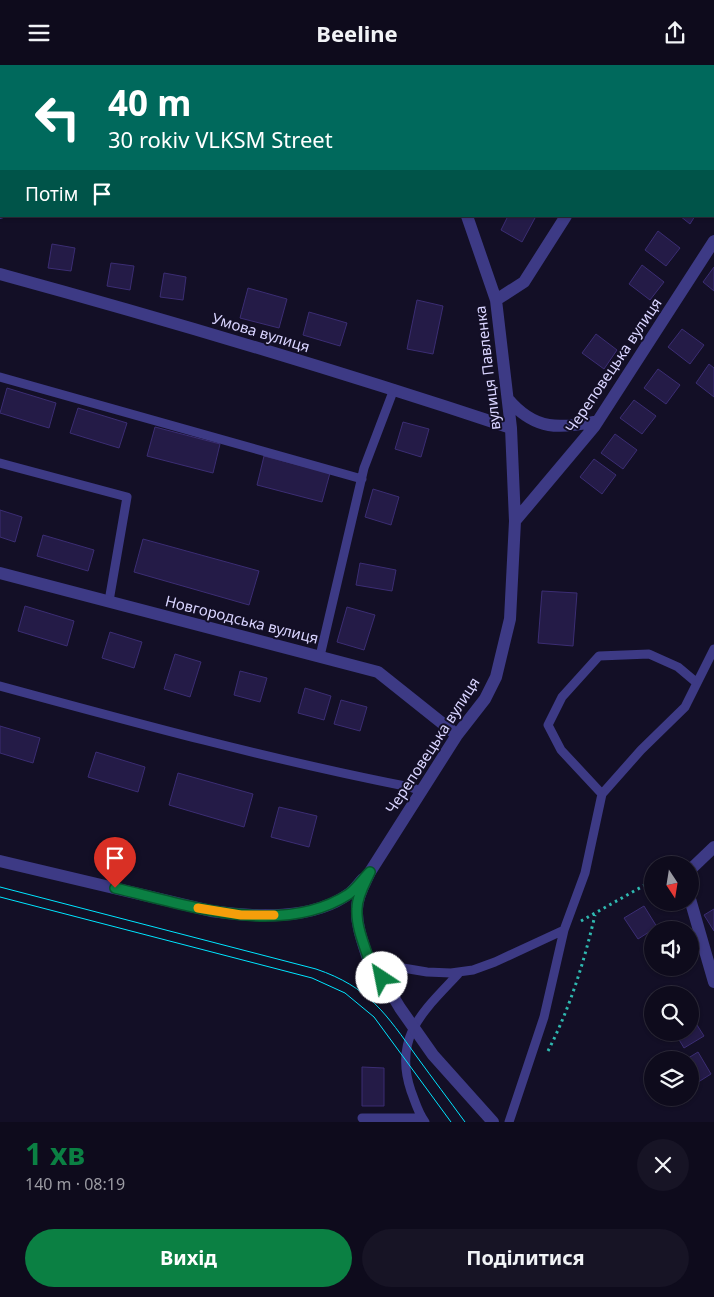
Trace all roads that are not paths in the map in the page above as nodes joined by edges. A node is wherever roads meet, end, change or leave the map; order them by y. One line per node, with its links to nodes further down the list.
1 (467, 217): 5 (street, вулиця Павленка)
2 (565, 217): 5 (street)
3 (714, 241): 9 (street, Череповецька вулиця)
4 (0, 274): 7 (street, Умова вулиця)
5 (496, 300): 8 (street, вулиця Павленка)
6 (0, 377): 12 (lane)
7 (394, 389): 10 (street, Умова вулиця); 12 (lane)
8 (508, 399): 9 (street); 10 (street, вулиця Павленка)
9 (598, 421): 13 (street, Череповецька вулиця)
10 (511, 428): 13 (street, вулиця Павленка)
11 (0, 463): 15 (lane)
12 (362, 479): 17 (lane)
13 (515, 521): 20 (street, Череповецька вулиця)
14 (0, 573): 15 (street, Новгородська вулиця)
15 (109, 601): 17 (street, Новгородська вулиця)
16 (714, 649): 18 (lane)
17 (320, 656): 20 (street, Новгородська вулиця)
18 (697, 683): 22 (lane); 22 (lane)
19 (0, 685): 21 (lane)
20 (457, 735): 21 (street, Череповецька вулиця)
21 (420, 791): 26 (street, Череповецька вулиця)
22 (602, 794): 28 (lane)
23 (714, 847): 25 (street)
24 (0, 861): 26 (street)
25 (699, 862)
26 (370, 872): 29 (street, Череповецька вулиця)
27 (693, 911): 31 (street)
28 (564, 930): 30 (lane); 36 (lane)
29 (371, 962): 30 (lane); 32 (street, Череповецька вулиця)
30 (460, 972): 32 (lane)
31 (714, 982)
32 (413, 1027): 34 (lane); 35 (street, Череповецька вулиця)
33 (362, 1118): 34 (lane)
34 (423, 1120)
35 (493, 1122)
36 (509, 1122)

